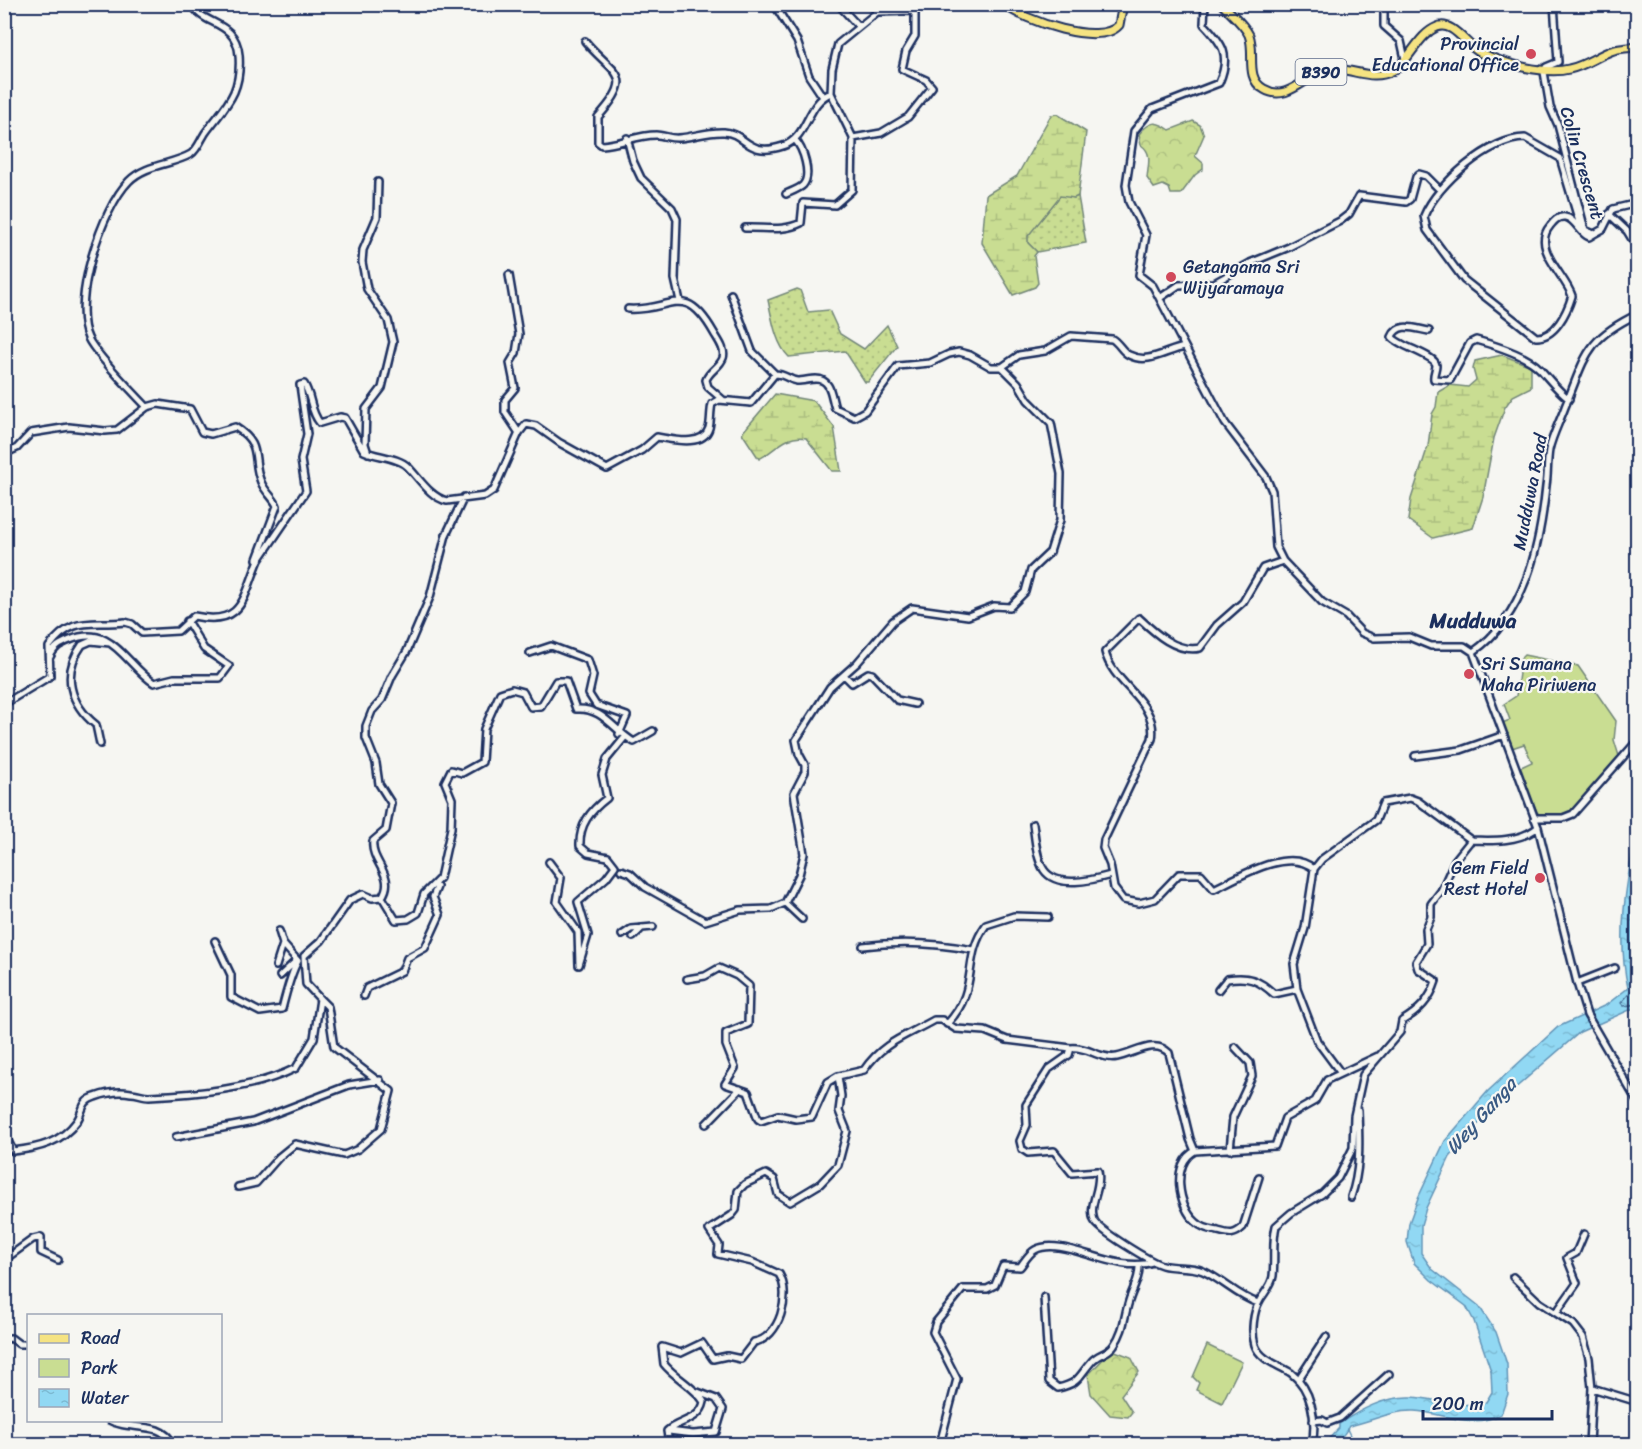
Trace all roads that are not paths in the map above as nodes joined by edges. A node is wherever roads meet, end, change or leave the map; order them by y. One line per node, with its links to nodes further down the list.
1 (193, 4): 45 (street)
2 (774, 4): 20 (street)
3 (838, 4): 14 (street)
4 (882, 4): 13 (street)
5 (1004, 4): 6 (main road)
6 (1123, 4)
7 (1153, 4): 8 (street)
8 (1163, 4)
9 (1205, 4): 35 (street)
10 (1222, 4): 17 (main road, B390)
11 (1384, 4): 17 (street)
12 (1554, 4): 18 (street)
13 (876, 13): 14 (street); 22 (street)
14 (858, 26): 19 (street)
15 (585, 41): 21 (street)
16 (1638, 46): 18 (main road, B390)
17 (1405, 59): 18 (main road, B390)
18 (1545, 72): 30 (street, Colin Crescent)
19 (831, 93): 20 (street); 22 (street)
20 (823, 97): 23 (street)
21 (627, 138): 23 (street); 36 (street)
22 (853, 138): 29 (street)
23 (795, 140): 26 (street)
24 (378, 182): 47 (street)
25 (1440, 189): 30 (street); 31 (street); 35 (street)
26 (786, 195)
27 (1638, 202): 28 (street, Colin Crescent)
28 (1609, 214): 31 (street, Colin Crescent); 32 (street)
29 (745, 228)
30 (1585, 230): 31 (street, Colin Crescent)
31 (1594, 234)
32 (1638, 249)
33 (509, 274): 46 (street)
34 (731, 294): 42 (street)
35 (1160, 298): 40 (street)
36 (680, 301): 37 (street); 44 (street)
37 (628, 309)
38 (1638, 314): 43 (street, Mudduwa Road)
39 (1429, 331): 43 (street)
40 (1185, 347): 41 (street); 51 (street)
41 (1002, 367): 42 (street); 57 (street)
42 (775, 374): 44 (street)
43 (1569, 399): 54 (street, Mudduwa Road)
44 (724, 401): 46 (street)
45 (147, 407): 48 (street); 50 (street)
46 (519, 433): 49 (street)
47 (368, 453): 49 (street); 50 (street)
48 (4, 454)
49 (464, 497): 75 (street)
50 (259, 560): 52 (street)
51 (1283, 561): 54 (street); 73 (street)
52 (187, 621): 53 (street); 56 (street)
53 (111, 643): 56 (street); 64 (street)
54 (1473, 652): 62 (street)
55 (530, 653): 61 (street)
56 (50, 659): 58 (street)
57 (844, 675): 59 (street); 76 (street)
58 (4, 704)
59 (915, 704)
60 (653, 731): 61 (street)
61 (622, 735): 70 (street); 74 (street)
62 (1504, 735): 65 (street); 66 (street)
63 (1638, 740): 66 (street)
64 (100, 744)
65 (1415, 756)
66 (1534, 818): 68 (street)
67 (1032, 824): 73 (street)
68 (1538, 827): 69 (street); 94 (street)
69 (1471, 840): 71 (street); 102 (street)
70 (549, 862)
71 (1314, 869): 73 (street); 95 (street)
72 (621, 870): 76 (street)
73 (1111, 874)
74 (438, 883): 75 (street); 97 (street)
75 (382, 897): 88 (street)
76 (785, 903): 78 (street)
77 (1048, 917): 87 (street)
78 (802, 919)
79 (653, 927): 80 (street)
80 (642, 928): 82 (street); 83 (street)
81 (279, 931): 85 (street)
82 (622, 935)
83 (633, 937)
84 (215, 941): 89 (street)
85 (283, 944): 89 (street); 90 (street)
86 (862, 946): 87 (street)
87 (974, 950): 99 (street)
88 (304, 956): 89 (street); 98 (street)
89 (298, 961): 92 (street)
90 (276, 966)
91 (1615, 968): 94 (street)
92 (280, 976)
93 (687, 980): 106 (street)
94 (1576, 983): 107 (street)
95 (1297, 989): 96 (street); 103 (street)
96 (1218, 990)
97 (364, 996)
98 (320, 999): 105 (street); 110 (street)
99 (947, 1024): 101 (street); 104 (street)
100 (1235, 1047): 112 (street)
101 (1071, 1048): 113 (street); 120 (street)
102 (1379, 1055): 103 (street); 108 (street)
103 (1340, 1072): 112 (street)
104 (838, 1076): 106 (street); 132 (street)
105 (380, 1080): 111 (street); 115 (street)
106 (740, 1089): 109 (street)
107 (1637, 1100)
108 (1358, 1109): 116 (street); 124 (street)
109 (706, 1124)
110 (4, 1133)
111 (176, 1137)
112 (1230, 1150): 113 (street)
113 (1195, 1151): 114 (street)
114 (1259, 1177)
115 (238, 1187)
116 (1351, 1197)
117 (1584, 1234): 125 (street)
118 (4, 1260): 119 (street)
119 (58, 1260)
120 (1153, 1262): 121 (street); 124 (street)
121 (1139, 1267): 123 (street); 139 (street)
122 (1514, 1277): 125 (street)
123 (1044, 1297)
124 (1258, 1303): 130 (street)
125 (1556, 1313): 131 (street)
126 (1326, 1337): 130 (street)
127 (4, 1339): 128 (street)
128 (27, 1344)
129 (1389, 1374): 134 (street)
130 (1298, 1380): 134 (street)
131 (1592, 1389): 133 (street); 141 (street)
132 (690, 1390): 136 (street); 136 (street)
133 (1638, 1402)
134 (1313, 1421): 140 (street)
135 (113, 1422): 137 (street)
136 (667, 1431): 138 (street)
137 (173, 1444)
138 (669, 1444)
139 (940, 1444)
140 (1312, 1444)
141 (1589, 1444)

